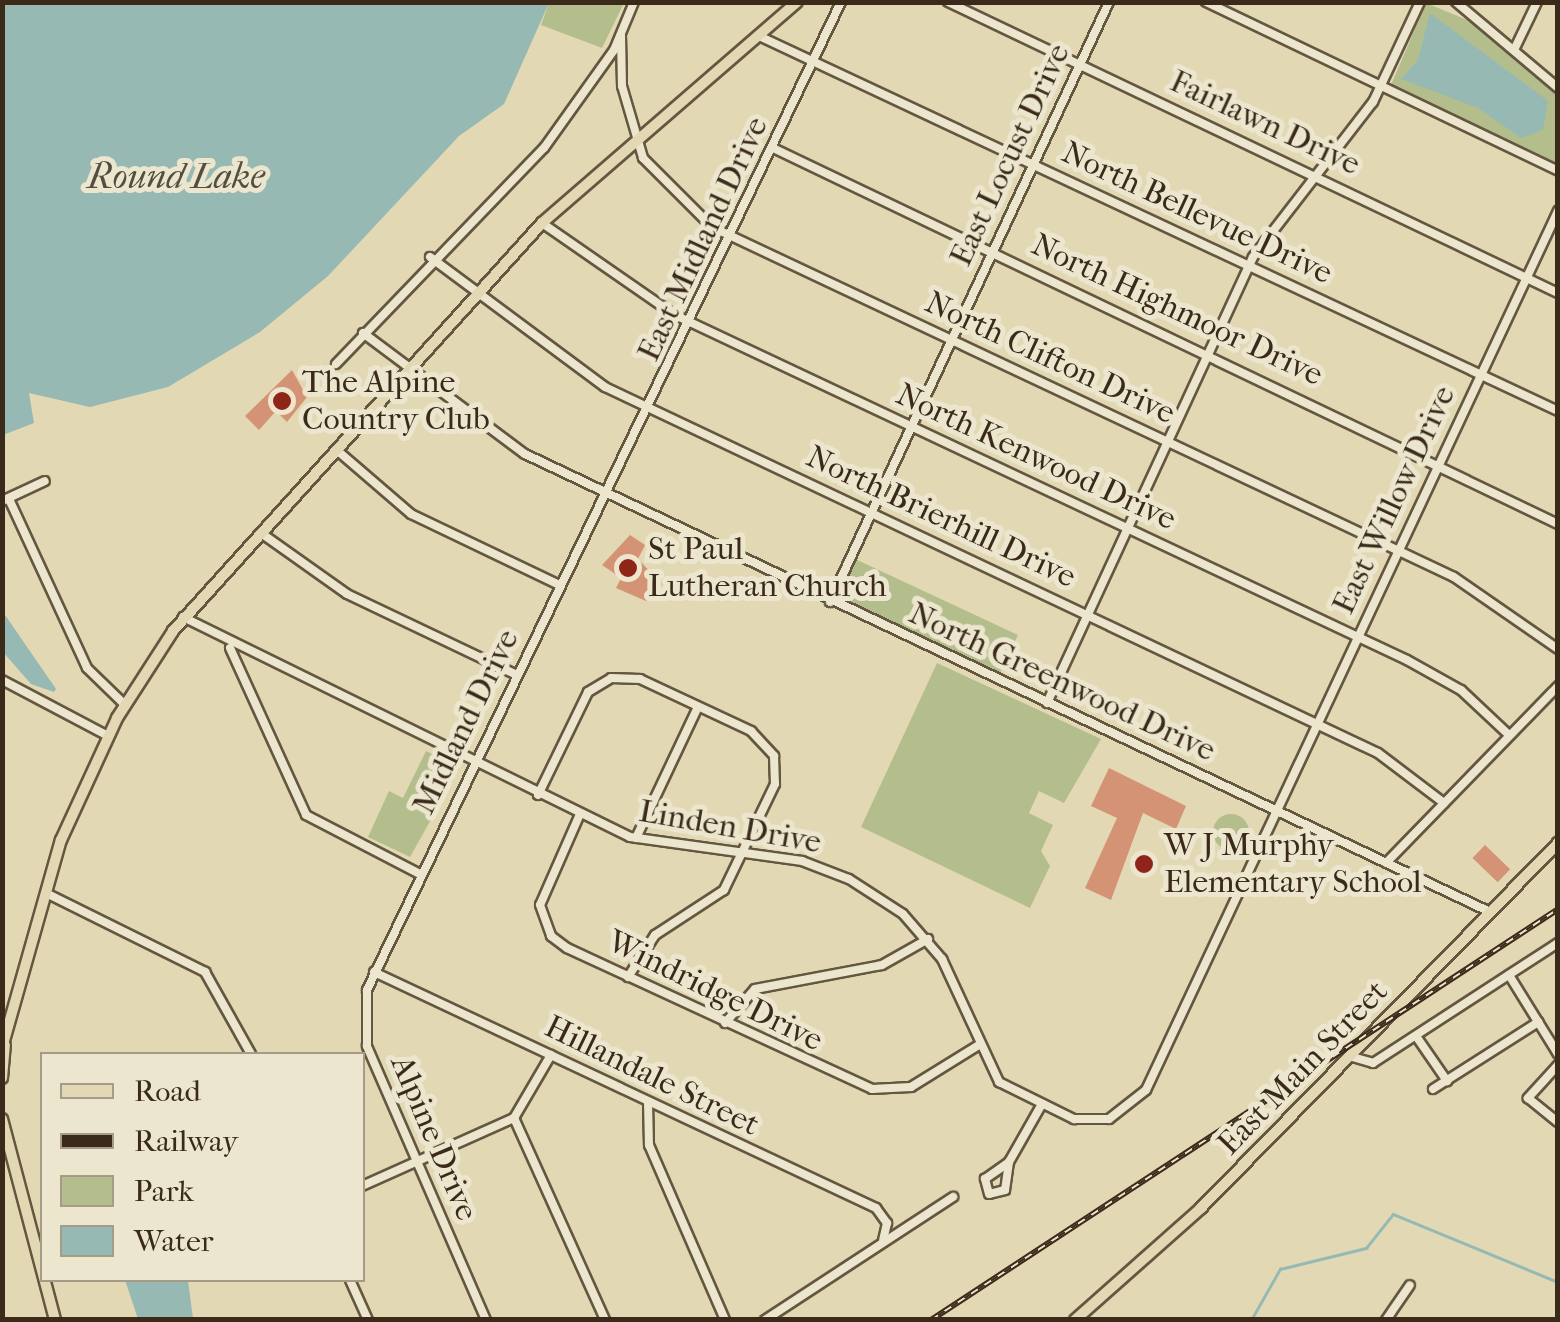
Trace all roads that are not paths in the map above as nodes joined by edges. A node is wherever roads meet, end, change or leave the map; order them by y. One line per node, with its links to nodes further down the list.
1 (634, 2): 10 (street)
2 (797, 2): 11 (main road)
3 (841, 2): 13 (street, East Midland Drive)
4 (948, 2): 14 (street, Fairlawn Drive)
5 (1109, 2): 14 (street, East Locust Drive)
6 (1206, 2): 15 (street)
7 (1420, 2): 15 (street)
8 (1456, 2): 12 (street)
9 (1537, 2): 12 (street)
10 (621, 35): 17 (street, North Clifton Drive); 26 (street)
11 (759, 36): 13 (street, North Bellevue Drive); 17 (main road)
12 (1516, 48): 16 (street)
13 (814, 62): 18 (street, East Midland Drive); 19 (street, North Bellevue Drive)
14 (1080, 64): 19 (street, East Locust Drive); 21 (street, Fairlawn Drive)
15 (1381, 86): 20 (street); 21 (street)
16 (1558, 88)
17 (636, 142): 23 (main road); 24 (street, North Clifton Drive)
18 (773, 148): 24 (street, East Midland Drive); 25 (street, North Highmoor Drive)
19 (1034, 164): 25 (street, East Locust Drive); 27 (street, North Bellevue Drive)
20 (1558, 171)
21 (1314, 174): 27 (street); 28 (street, Fairlawn Drive)
22 (1558, 211): 28 (street, East Willow Drive)
23 (542, 222): 30 (main road); 31 (street, North Kenwood Drive)
24 (732, 236): 31 (street, East Midland Drive); 33 (street, North Clifton Drive)
25 (993, 252): 33 (street, East Locust Drive); 34 (street, North Highmoor Drive)
26 (430, 257): 30 (street, North Brierhill Drive); 32 (street)
27 (1250, 265): 34 (street); 37 (street, North Bellevue Drive)
28 (1527, 276): 29 (street, Fairlawn Drive); 37 (street, East Willow Drive)
29 (1558, 292)
30 (477, 294): 36 (main road); 38 (street, North Brierhill Drive)
31 (692, 323): 38 (street, East Midland Drive); 40 (street, North Kenwood Drive)
32 (363, 333): 35 (street); 36 (street, North Greenwood Drive)
33 (952, 340): 40 (street, East Locust Drive); 41 (street, North Clifton Drive)
34 (1208, 352): 41 (street); 43 (street, North Highmoor Drive)
35 (336, 364)
36 (414, 372): 42 (main road); 45 (street, North Greenwood Drive)
37 (1481, 375): 39 (street, North Bellevue Drive); 43 (street, East Willow Drive)
38 (652, 408): 45 (street, East Midland Drive); 47 (street, North Brierhill Drive)
39 (1558, 411)
40 (912, 426): 47 (street, East Locust Drive); 49 (street, North Kenwood Drive)
41 (1168, 441): 49 (street); 51 (street, North Clifton Drive)
42 (339, 452): 50 (main road); 52 (street)
43 (1440, 462): 48 (street, North Highmoor Drive); 51 (street, East Willow Drive)
44 (45, 482): 46 (street)
45 (611, 497): 52 (street, Midland Drive); 53 (street, North Greenwood Drive)
46 (6, 500): 63 (street)
47 (872, 512): 53 (street, East Locust Drive); 54 (street, North Brierhill Drive)
48 (1558, 524)
49 (1128, 528): 54 (street); 56 (street, North Kenwood Drive)
50 (261, 532): 55 (main road); 59 (street)
51 (1399, 550): 56 (street, East Willow Drive); 58 (street, North Clifton Drive)
52 (562, 586): 59 (street, Midland Drive)
53 (830, 602): 62 (street, North Greenwood Drive)
54 (1089, 615): 62 (street); 65 (street, North Brierhill Drive)
55 (184, 618): 57 (street, Linden Drive); 63 (main road)
56 (1356, 638): 65 (street, East Willow Drive); 66 (street, North Kenwood Drive)
57 (230, 648): 68 (street, Linden Drive); 77 (street)
58 (1558, 649)
59 (517, 675): 68 (street, Midland Drive)
60 (2, 680): 67 (street)
61 (1558, 686): 66 (street)
62 (1048, 703): 71 (street, North Greenwood Drive)
63 (124, 705): 67 (main road)
64 (698, 706): 69 (street); 73 (street); 75 (street)
65 (1317, 724): 70 (street, North Brierhill Drive); 71 (street, East Willow Drive)
66 (1509, 735): 70 (street)
67 (108, 736): 78 (main road)
68 (474, 764): 69 (street, Linden Drive); 77 (street, Midland Drive)
69 (538, 794): 72 (street, Linden Drive)
70 (1444, 803): 76 (street)
71 (1277, 811): 76 (street, North Greenwood Drive); 93 (street, East Willow Drive)
72 (580, 814): 73 (street, Linden Drive); 84 (street, Windridge Drive)
73 (636, 838): 75 (street, Linden Drive)
74 (1558, 843): 79 (main road, East Main Street)
75 (743, 853): 80 (street, Linden Drive); 84 (street)
76 (1386, 863): 79 (street, North Greenwood Drive)
77 (420, 874): 82 (street, Midland Drive)
78 (46, 893): 89 (main road); 90 (street)
79 (1490, 912): 94 (main road, East Main Street)
80 (928, 939): 86 (street); 88 (street, Linden Drive)
81 (1558, 943): 83 (street)
82 (374, 972): 92 (street, Hillandale Street); 104 (street, Alpine Drive)
83 (1508, 975): 85 (street); 87 (street)
84 (628, 977): 86 (street, Windridge Drive)
85 (1538, 1022): 91 (street); 97 (street)
86 (725, 1023): 88 (street, Windridge Drive)
87 (1416, 1036): 94 (street); 97 (street)
88 (979, 1045): 100 (street, Linden Drive)
89 (4, 1047): 96 (main road)
90 (250, 1052)
91 (1558, 1054)
92 (551, 1055): 99 (street, Hillandale Street); 101 (street)
93 (1162, 1056): 100 (street, Linden Drive)
94 (1350, 1056): 113 (main road, East Main Street)
95 (1558, 1065): 103 (street)
96 (2, 1078)
97 (1450, 1080): 98 (street)
98 (1434, 1089)
99 (648, 1102): 108 (street, Hillandale Street); 118 (street)
100 (1042, 1104): 105 (street)
101 (514, 1118): 104 (street); 117 (street)
102 (2, 1119): 109 (main road)
103 (1558, 1122)
104 (416, 1162): 106 (street); 116 (street, Alpine Drive)
105 (1009, 1162)
106 (365, 1185)
107 (953, 1196): 108 (street)
108 (883, 1240): 119 (street)
109 (40, 1263)
110 (45, 1282): 114 (main road)
111 (351, 1282): 115 (street)
112 (1410, 1285): 120 (street)
113 (1084, 1317)
114 (55, 1320)
115 (368, 1320)
116 (486, 1320)
117 (604, 1320)
118 (725, 1320)
119 (765, 1320)
120 (1386, 1320)

